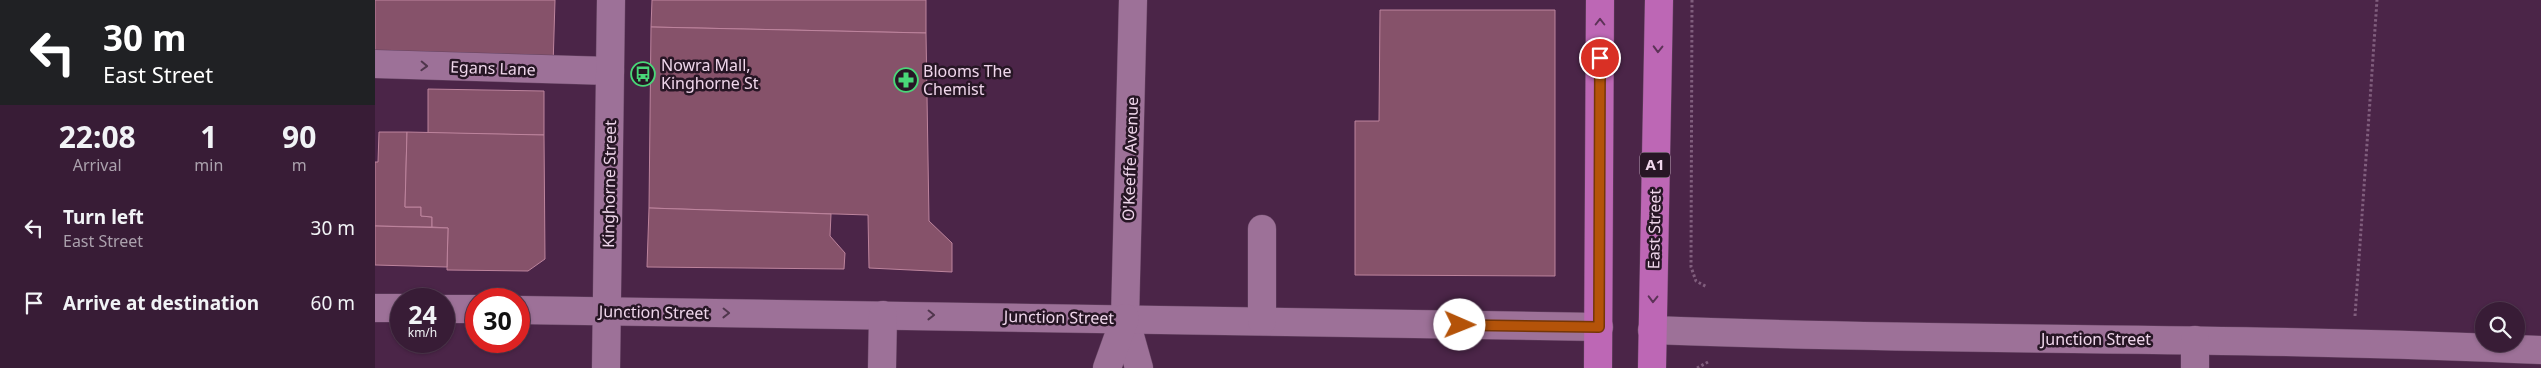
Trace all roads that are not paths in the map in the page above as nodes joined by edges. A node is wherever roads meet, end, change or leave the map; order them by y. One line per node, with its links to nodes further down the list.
1 (611, 0): 6 (street, Kinghorne Street)
2 (1133, 0): 13 (street, O'Keeffe Avenue)
3 (1600, 0): 15 (highway, one-way to 3)
4 (1659, 0): 16 (highway, East Street / A1, one-way to 16)
5 (375, 64): 6 (street, Egans Lane, one-way to 6)
6 (610, 71): 11 (street, Kinghorne Street)
7 (1262, 229): 14 (street)
8 (375, 308): 9 (street)
9 (390, 308)
10 (530, 310): 11 (street, Junction Street)
11 (607, 312): 12 (street, Junction Street, one-way to 12); 19 (street, Kinghorne Street)
12 (883, 315): 13 (street, Junction Street, one-way to 13); 20 (street)
13 (1125, 318): 14 (street, Junction Street); 21 (street); 22 (street)
14 (1262, 322): 15 (street, Junction Street)
15 (1599, 327): 23 (highway)
16 (1652, 330): 17 (street, Junction Street); 24 (highway, East Street / A1)
17 (2195, 340): 18 (street, Junction Street); 25 (street)
18 (2541, 350)
19 (606, 368)
20 (882, 368)
21 (1107, 368)
22 (1139, 368)
23 (1598, 368)
24 (1652, 368)
25 (2195, 368)

